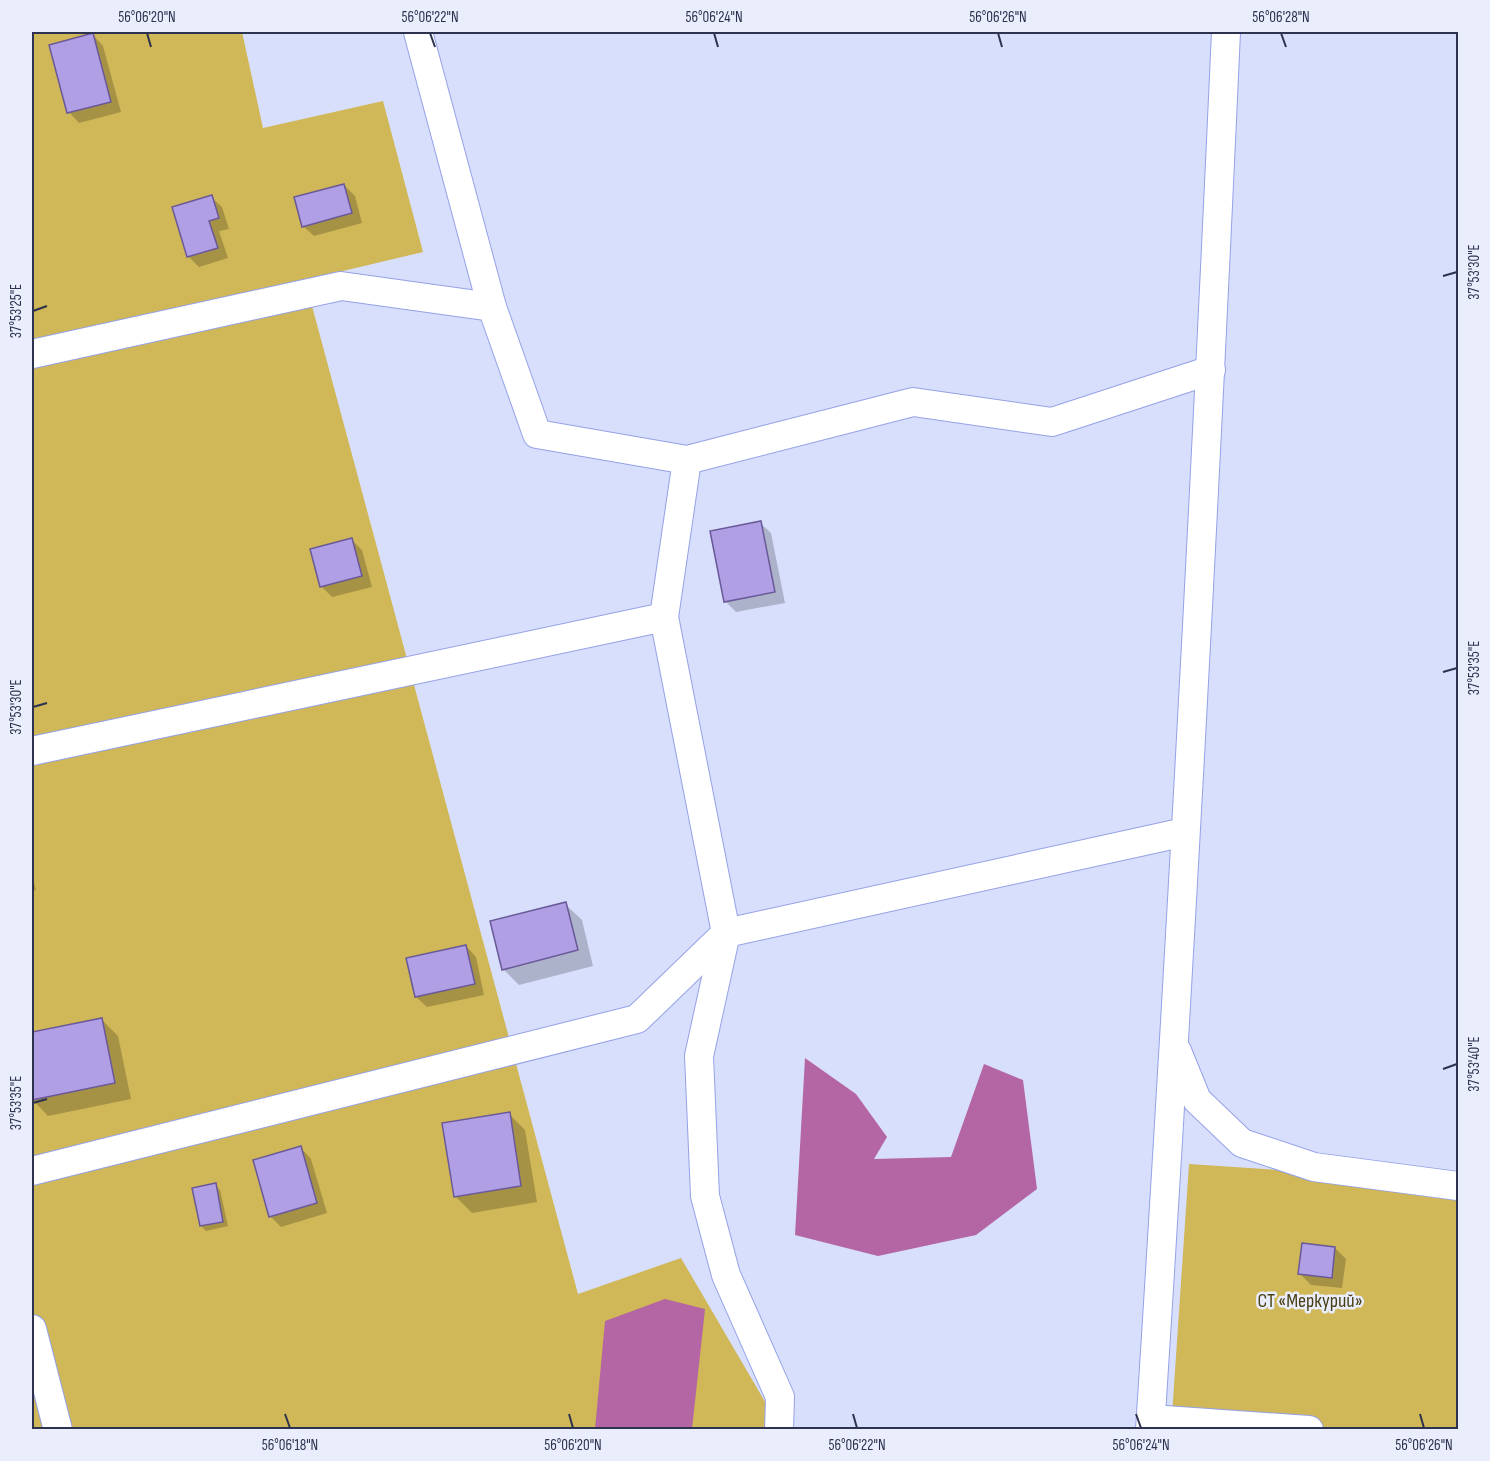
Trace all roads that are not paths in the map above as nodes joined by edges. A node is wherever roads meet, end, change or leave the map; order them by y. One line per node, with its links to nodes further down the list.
1 (418, 32): 3 (street)
2 (1226, 32): 5 (street)
3 (492, 307): 4 (street); 6 (street)
4 (32, 354)
5 (1211, 370): 6 (street); 9 (street)
6 (687, 460): 7 (street)
7 (664, 617): 8 (street); 10 (street)
8 (32, 751)
9 (1185, 832): 10 (street); 11 (street)
10 (726, 933): 12 (street); 17 (street)
11 (1174, 1043): 13 (street); 15 (street)
12 (32, 1171)
13 (1458, 1186)
14 (32, 1329): 16 (street)
15 (1150, 1424): 18 (street)
16 (58, 1430)
17 (779, 1430)
18 (1309, 1430)

